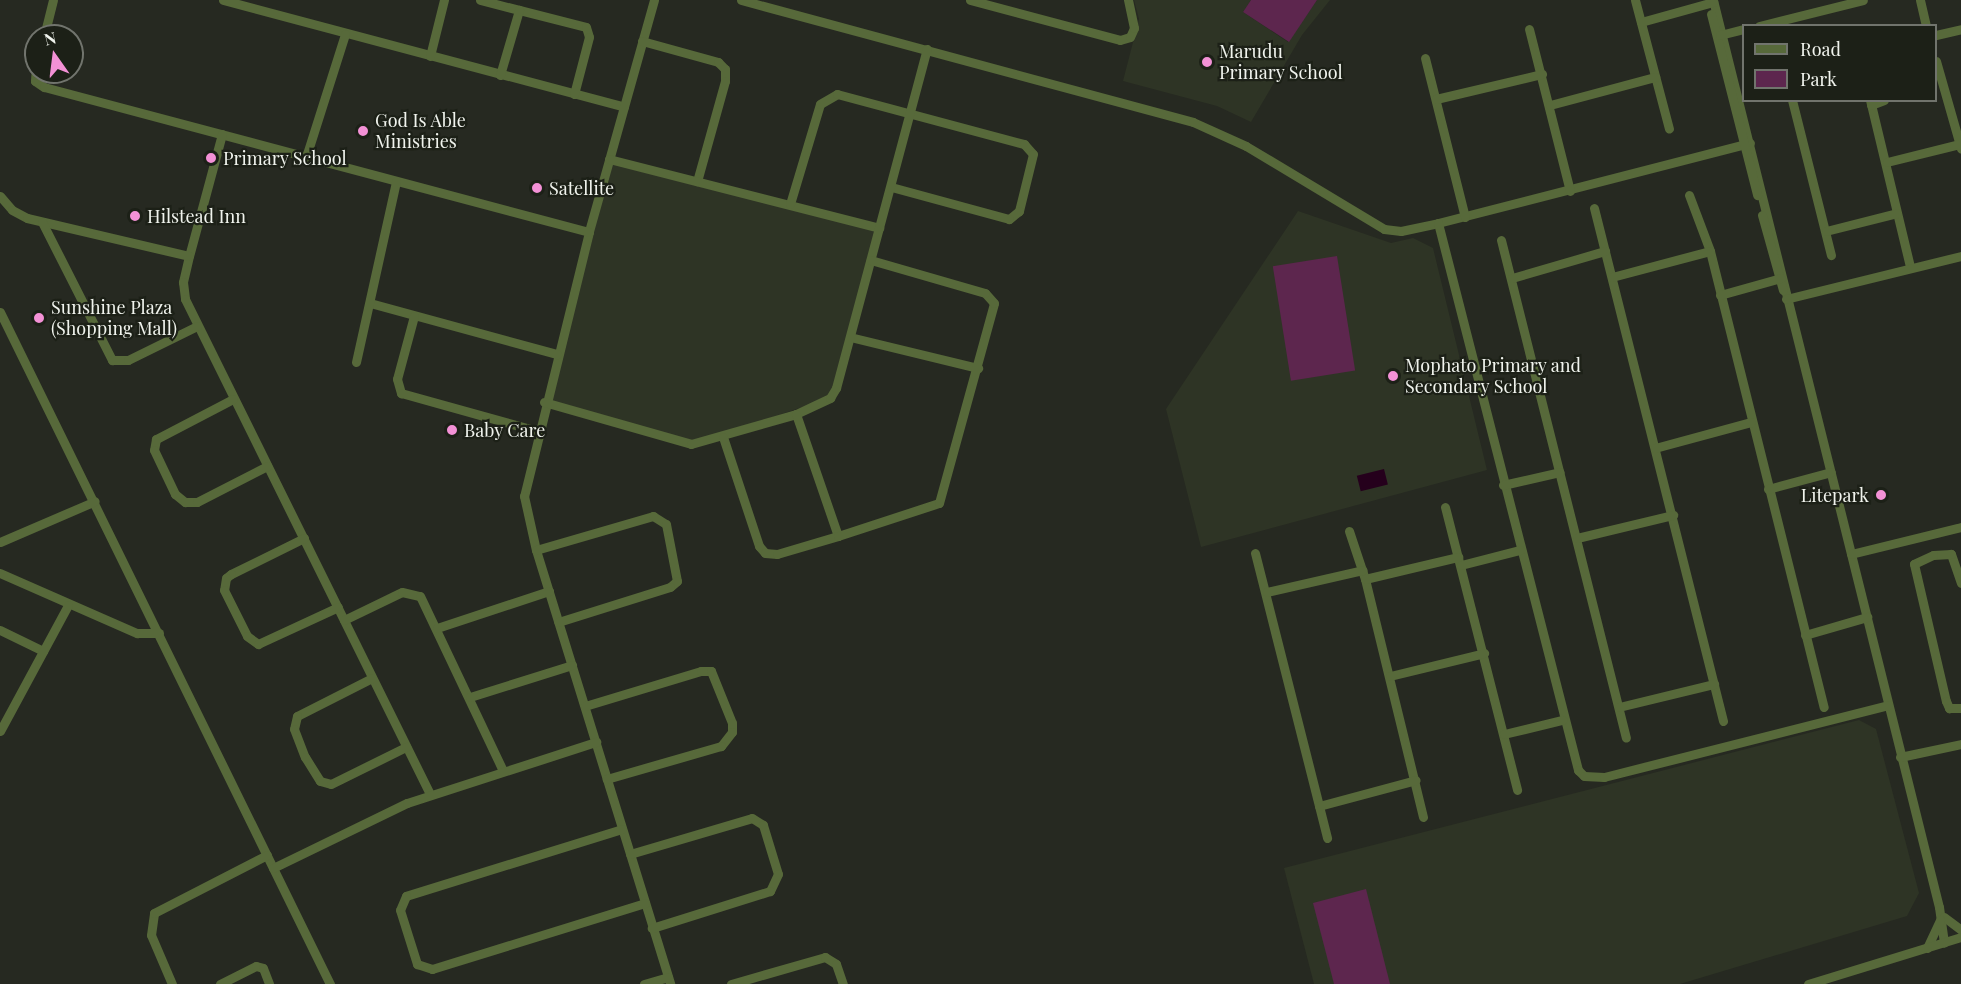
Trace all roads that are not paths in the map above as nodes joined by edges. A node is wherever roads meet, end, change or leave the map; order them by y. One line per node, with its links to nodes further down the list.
1 (53, 0): 17 (street)
2 (223, 0): 14 (street)
3 (444, 0): 28 (street)
4 (480, 0): 15 (street)
5 (654, 0): 26 (street)
6 (741, 0): 27 (street)
7 (970, 0): 11 (street)
8 (1128, 0): 11 (street)
9 (1635, 0): 16 (street)
10 (1920, 0): 19 (street)
11 (982, 1)
12 (1711, 1): 16 (street); 24 (street)
13 (1858, 1): 18 (street)
14 (262, 5): 23 (street)
15 (519, 10): 31 (street); 35 (street)
16 (1641, 22): 32 (street)
17 (47, 24)
18 (1767, 24)
19 (1926, 24)
20 (1529, 29): 30 (street)
21 (1742, 29): 24 (street)
22 (1961, 29): 25 (street)
23 (345, 34): 28 (street); 46 (street)
24 (1720, 35): 44 (street)
25 (1937, 35)
26 (642, 40): 40 (street); 50 (street)
27 (927, 49): 41 (street); 60 (street)
28 (429, 56): 31 (street)
29 (1425, 58): 36 (street)
30 (1542, 74): 36 (street); 39 (street)
31 (500, 75): 35 (street)
32 (1655, 77): 39 (street); 42 (street)
33 (1938, 81): 45 (street)
34 (40, 84): 43 (street)
35 (574, 94): 40 (street)
36 (1436, 99): 58 (street)
37 (1793, 102): 62 (street)
38 (1871, 103): 48 (street)
39 (1550, 105): 52 (street)
40 (624, 107): 47 (street)
41 (911, 111): 51 (street); 51 (street); 55 (street)
42 (1669, 129)
43 (222, 134): 46 (street); 68 (street)
44 (1746, 144): 52 (street); 74 (street)
45 (1960, 147): 48 (street)
46 (306, 157): 49 (street)
47 (609, 159): 50 (street); 63 (street)
48 (1887, 162): 57 (street)
49 (396, 181): 63 (street); 77 (street)
50 (697, 181): 55 (street)
51 (891, 187): 61 (street)
52 (1570, 191): 58 (street)
53 (1689, 195): 66 (street)
54 (0, 196): 59 (street)
55 (790, 204): 61 (street)
56 (1594, 208): 65 (street)
57 (1897, 213): 62 (street); 71 (street)
58 (1465, 217): 60 (street)
59 (42, 222): 68 (street); 80 (street)
60 (1438, 223): 95 (street)
61 (879, 228): 70 (street)
62 (1826, 231): 67 (street)
63 (589, 232): 82 (street)
64 (1501, 240): 73 (street)
65 (1605, 251): 72 (street); 73 (street)
66 (1710, 252): 72 (street); 75 (street)
67 (1831, 255)
68 (189, 256): 80 (street)
69 (1961, 256): 71 (street)
70 (871, 260): 81 (street); 84 (street)
71 (1910, 266): 76 (street)
72 (1612, 277): 91 (street)
73 (1512, 278): 93 (street)
74 (1781, 279): 75 (street); 76 (street)
75 (1720, 295): 88 (street)
76 (1785, 296): 94 (street)
77 (370, 303): 79 (street); 83 (street)
78 (0, 312): 97 (street)
79 (414, 316): 82 (street); 89 (street)
80 (197, 326): 85 (street)
81 (850, 337): 84 (street); 87 (street)
82 (557, 354): 86 (street)
83 (356, 362)
84 (978, 368): 103 (street)
85 (233, 399): 92 (street); 92 (street)
86 (544, 402): 89 (street); 90 (street)
87 (796, 414): 90 (street); 103 (street)
88 (1751, 422): 91 (street); 96 (street)
89 (537, 431): 107 (street)
90 (723, 436): 103 (street)
91 (1655, 448): 99 (street)
92 (267, 466): 104 (street)
93 (1560, 472): 95 (street); 105 (street)
94 (1831, 472): 96 (street); 110 (street)
95 (1503, 485): 108 (street)
96 (1768, 489): 126 (street)
97 (95, 501): 106 (street); 125 (street)
98 (1445, 507): 112 (street)
99 (1673, 515): 105 (street); 132 (street)
100 (1961, 527): 102 (street)
101 (1349, 531): 114 (street)
102 (1928, 535): 110 (street); 111 (street)
103 (838, 536)
104 (304, 538): 119 (street); 119 (street)
105 (1577, 538): 136 (street)
106 (0, 542)
107 (536, 550): 116 (street); 122 (street)
108 (1520, 550): 112 (street); 139 (street)
109 (1255, 553): 117 (street)
110 (1851, 554): 120 (street)
111 (1933, 555): 115 (street); 138 (street)
112 (1459, 561): 114 (street); 128 (street)
113 (0, 573): 118 (street)
114 (1364, 575): 117 (street); 130 (street)
115 (1961, 583)
116 (549, 591): 122 (street); 123 (street)
117 (1267, 592): 153 (street)
118 (68, 605): 125 (street); 127 (street)
119 (338, 607): 121 (street)
120 (1867, 617): 126 (street); 134 (street)
121 (344, 620): 123 (street); 131 (street)
122 (558, 622): 129 (street)
123 (437, 628): 133 (street)
124 (0, 630): 127 (street)
125 (159, 633): 158 (street)
126 (1805, 635): 137 (street)
127 (44, 651): 141 (street)
128 (1484, 653): 130 (street); 142 (street)
129 (572, 665): 133 (street); 135 (street)
130 (1390, 676): 150 (street)
131 (372, 678): 146 (street); 146 (street)
132 (1714, 684): 136 (street); 140 (street)
133 (470, 698): 148 (street)
134 (1888, 705): 139 (street); 147 (street)
135 (585, 706): 144 (street); 149 (street)
136 (1619, 707): 143 (street)
137 (1824, 707)
138 (1961, 708)
139 (1562, 720): 142 (street)
140 (1723, 721)
141 (0, 731)
142 (1504, 734): 151 (street)
143 (1626, 738)
144 (596, 742): 148 (street); 149 (street)
145 (1961, 744): 147 (street)
146 (406, 747): 152 (street)
147 (1900, 757): 161 (street)
148 (503, 771): 152 (street)
149 (607, 779): 155 (street)
150 (1416, 780): 153 (street); 154 (street)
151 (1517, 790)
152 (430, 794): 159 (street)
153 (1318, 806): 156 (street)
154 (1424, 818)
155 (622, 829): 157 (street); 160 (street)
156 (1327, 838)
157 (630, 854): 160 (street); 162 (street)
158 (267, 855): 159 (street); 167 (street)
159 (273, 868): 170 (street)
160 (645, 903): 162 (street)
161 (1942, 918): 163 (street); 164 (street); 165 (street)
162 (652, 928): 166 (street)
163 (1961, 930)
164 (1952, 940): 165 (street)
165 (1927, 948): 174 (street)
166 (669, 980): 171 (street)
167 (172, 984)
168 (220, 984): 169 (street)
169 (269, 984)
170 (330, 984)
171 (644, 984)
172 (731, 984): 173 (street)
173 (843, 984)
174 (1808, 984)

